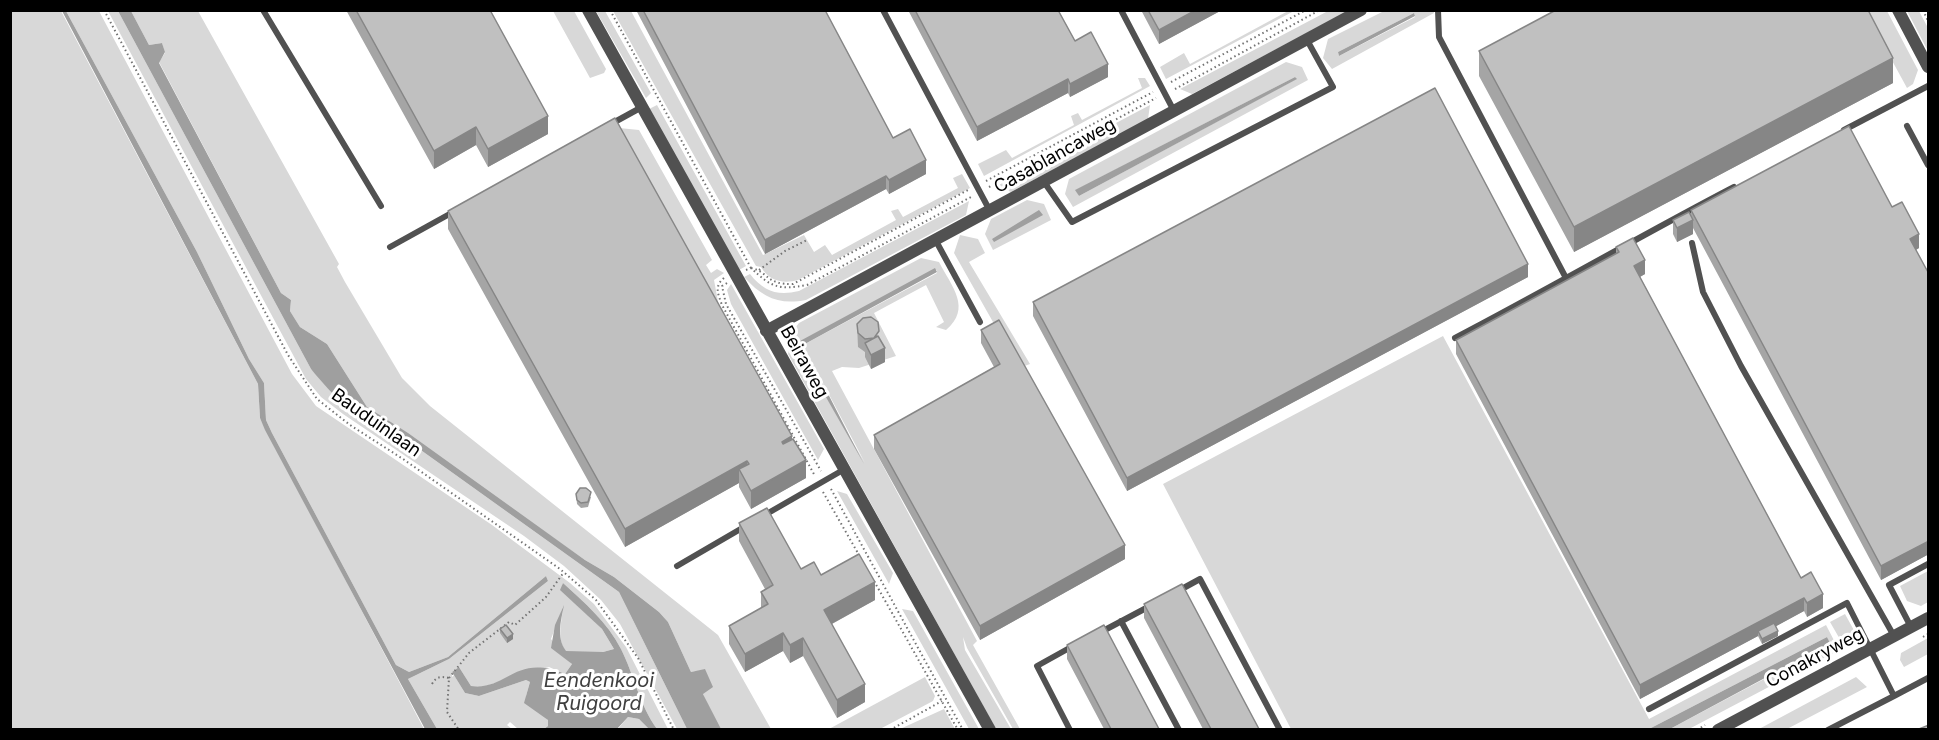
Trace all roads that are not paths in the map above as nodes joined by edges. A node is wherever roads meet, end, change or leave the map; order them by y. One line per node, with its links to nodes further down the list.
1 (263, 10): 19 (lane)
2 (588, 10): 11 (street, Beiraweg)
3 (883, 10): 21 (lane)
4 (1121, 10): 12 (lane)
5 (1361, 10): 8 (street, Casablancaweg)
6 (1438, 10): 25 (lane)
7 (1898, 10): 9 (street)
8 (1307, 40): 12 (street, Casablancaweg); 17 (lane)
9 (1929, 67)
10 (1929, 86): 15 (lane)
11 (642, 107): 14 (lane); 27 (street, Beiraweg)
12 (1174, 112): 17 (street, Casablancaweg)
13 (1907, 126): 16 (lane)
14 (600, 130)
15 (1840, 132)
16 (1929, 165)
17 (1044, 182): 21 (street, Casablancaweg)
18 (1744, 182): 25 (lane)
19 (381, 206)
20 (464, 206): 24 (lane)
21 (990, 212): 22 (street, Casablancaweg)
22 (936, 241): 26 (lane); 27 (street, Casablancaweg)
23 (1692, 243): 39 (lane)
24 (390, 247)
25 (1567, 280): 28 (lane)
26 (980, 322)
27 (766, 331): 29 (street, Beiraweg)
28 (1455, 338)
29 (843, 470): 30 (lane); 46 (street, Beiraweg)
30 (758, 519)
31 (748, 525): 33 (lane)
32 (1929, 564): 38 (lane)
33 (676, 566)
34 (1172, 594): 49 (lane)
35 (1162, 600): 37 (lane)
36 (1929, 618): 38 (street, Conakryweg)
37 (1121, 621): 40 (lane); 48 (lane)
38 (1911, 627): 39 (street, Conakryweg)
39 (1894, 637): 42 (street, Conakryweg)
40 (1090, 638)
41 (1079, 643): 47 (lane)
42 (1871, 649): 44 (lane); 45 (lane); 50 (street, Conakryweg)
43 (1929, 678): 44 (lane)
44 (1894, 696): 51 (lane)
45 (1650, 709)
46 (990, 729)
47 (1070, 729)
48 (1179, 729)
49 (1280, 729)
50 (1718, 729)
51 (1828, 729)

